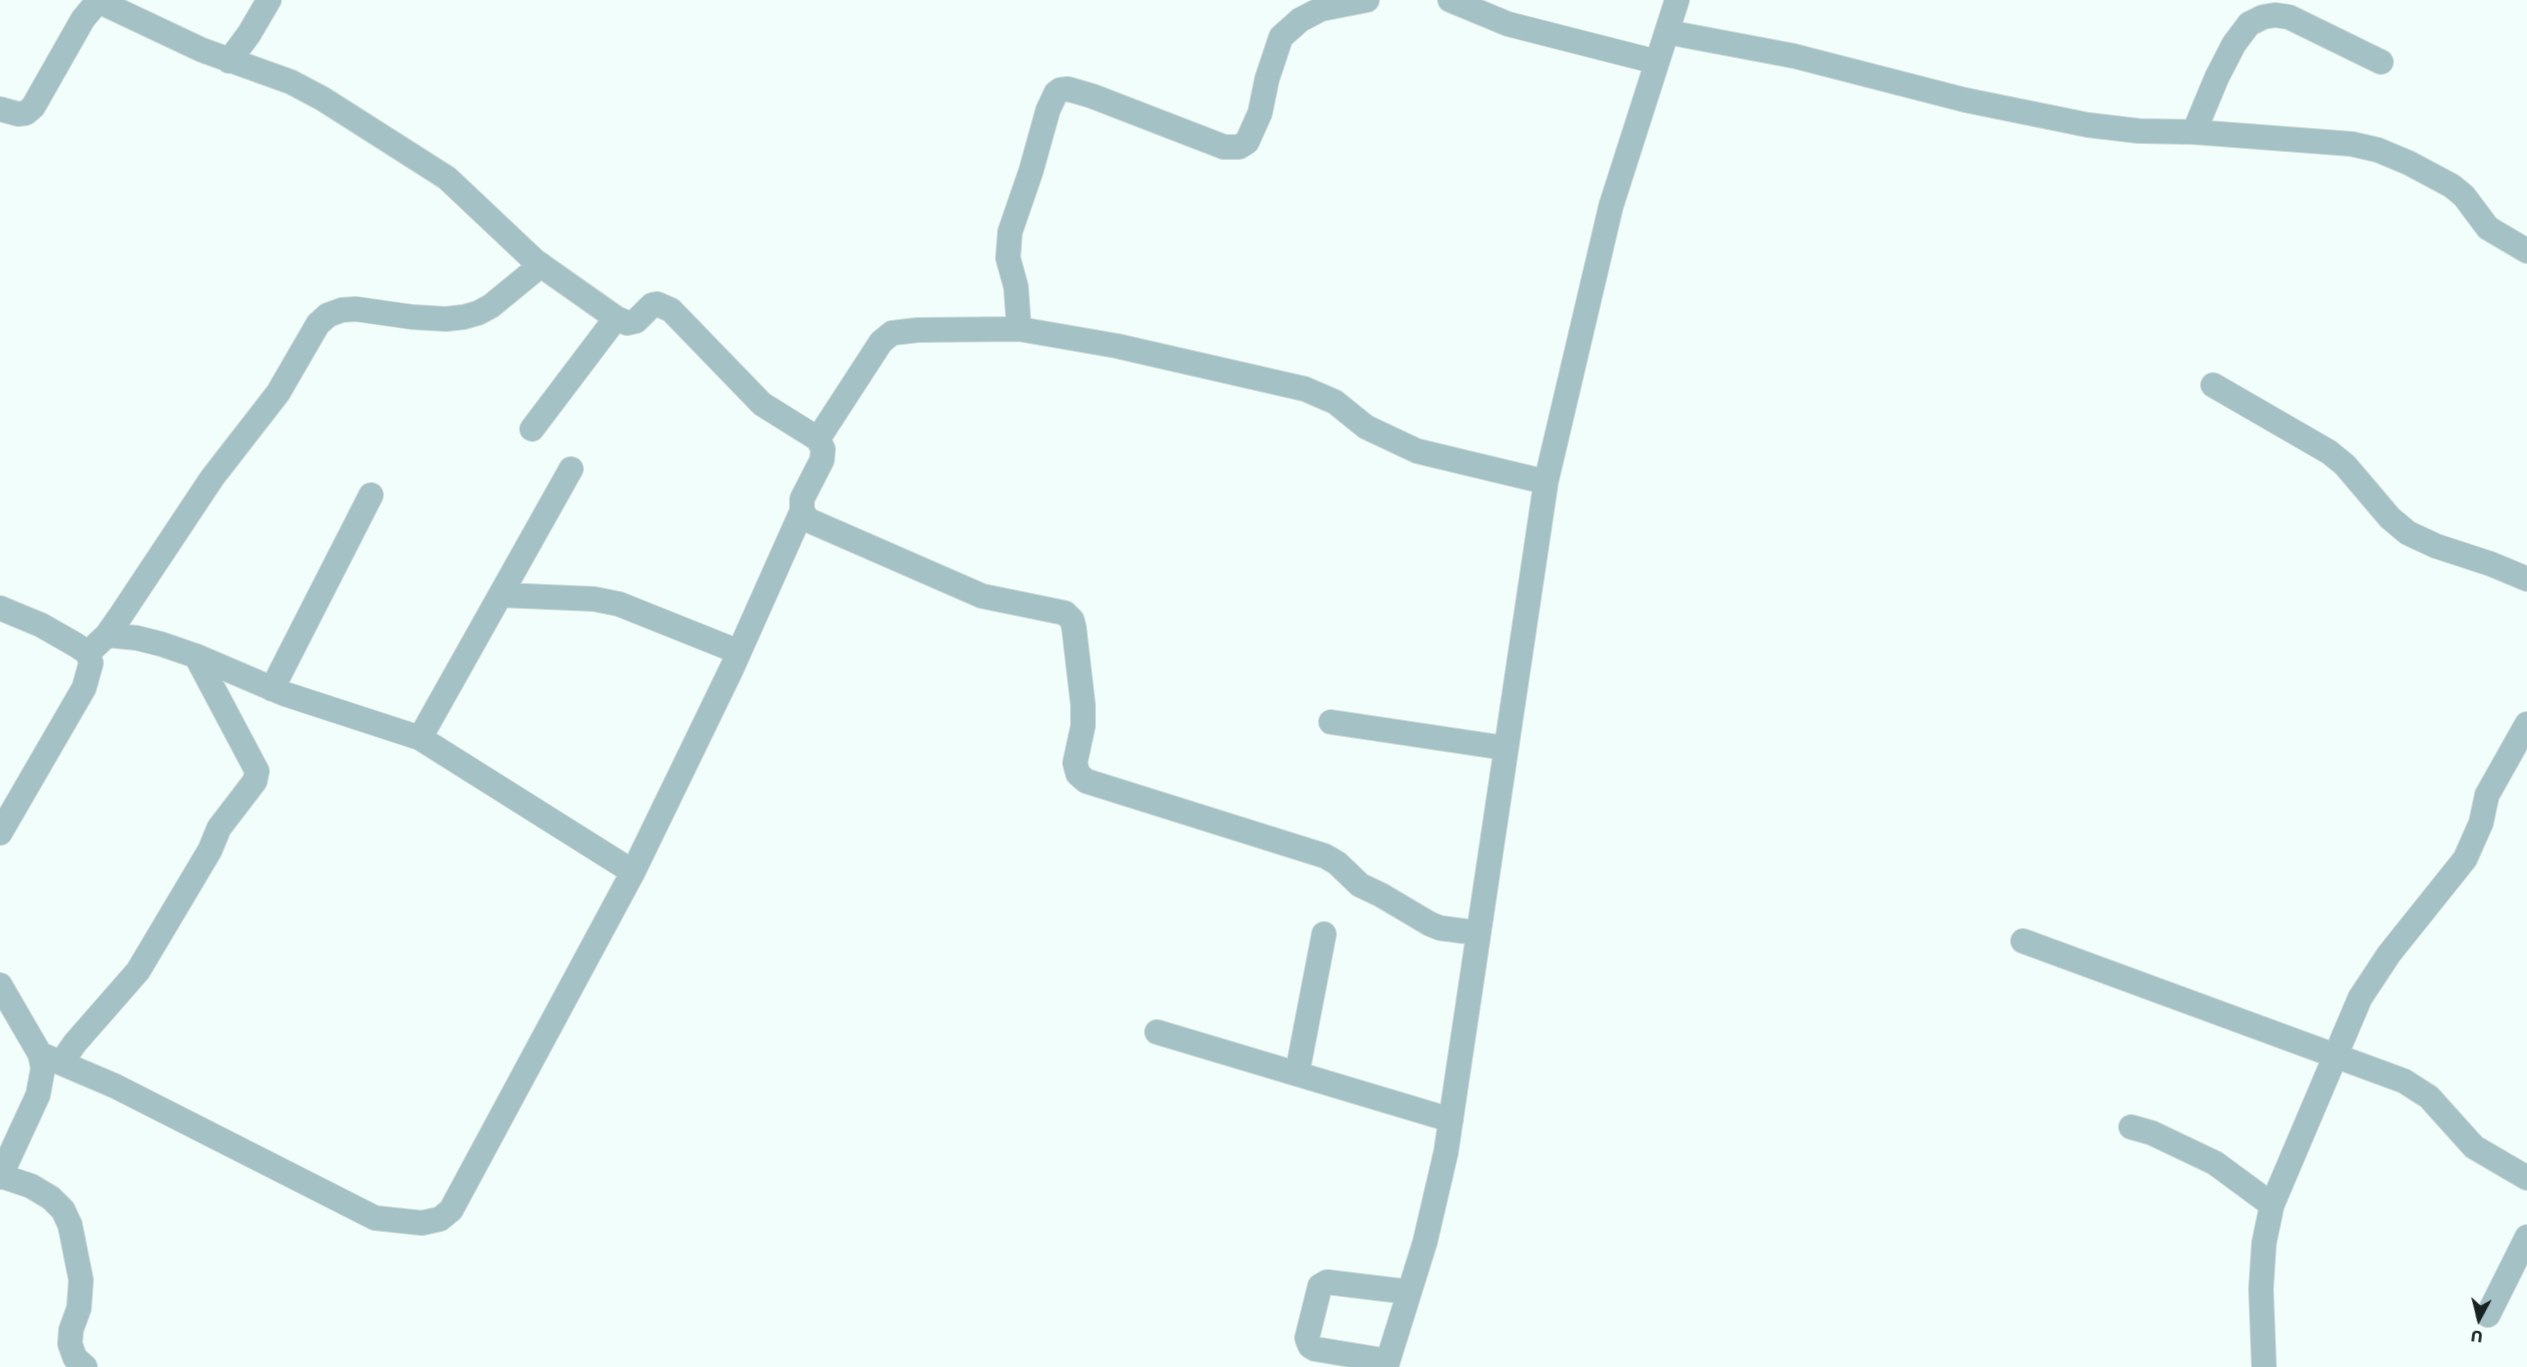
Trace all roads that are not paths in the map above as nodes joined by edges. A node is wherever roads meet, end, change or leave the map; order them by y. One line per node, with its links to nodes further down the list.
1 (99, 0): 7 (street); 10 (street)
2 (268, 0): 7 (street)
3 (1367, 0): 15 (street)
4 (1450, 0): 8 (street)
5 (1677, 0): 6 (street)
6 (1667, 32): 8 (street); 11 (street)
7 (229, 61): 13 (street)
8 (1657, 62): 20 (street)
9 (2381, 63): 11 (street)
10 (0, 110)
11 (2194, 132): 12 (street)
12 (2527, 251)
13 (541, 265): 14 (street); 26 (street)
14 (615, 318): 17 (street); 18 (street)
15 (1019, 329): 18 (street); 20 (street)
16 (2213, 385): 23 (street)
17 (532, 429)
18 (818, 440): 22 (street)
19 (571, 469): 24 (street)
20 (1546, 482): 34 (street)
21 (371, 495): 30 (street)
22 (802, 511): 27 (street); 37 (street)
23 (2527, 579)
24 (501, 595): 27 (street); 33 (street)
25 (0, 608): 28 (street)
26 (107, 635): 28 (street); 29 (street)
27 (739, 652): 36 (street)
28 (88, 653): 35 (street)
29 (196, 656): 30 (street); 43 (street)
30 (272, 689): 33 (street)
31 (1331, 722): 34 (street)
32 (2527, 724): 42 (street)
33 (420, 738): 36 (street)
34 (1505, 748): 37 (street)
35 (0, 833)
36 (633, 872): 43 (street)
37 (1478, 933): 45 (street)
38 (1324, 934): 44 (street)
39 (2024, 941): 42 (street)
40 (0, 985): 43 (street)
41 (1157, 1032): 44 (street)
42 (2337, 1055): 48 (street); 49 (street)
43 (51, 1059): 47 (street)
44 (1297, 1074): 45 (street)
45 (1451, 1120): 51 (street)
46 (2131, 1127): 49 (street)
47 (0, 1177): 54 (street)
48 (2527, 1178)
49 (2272, 1206): 55 (street)
50 (2527, 1237): 52 (street)
51 (1409, 1292): 53 (street); 53 (street)
52 (2488, 1315)
53 (1387, 1364)
54 (85, 1367)
55 (2264, 1367)

